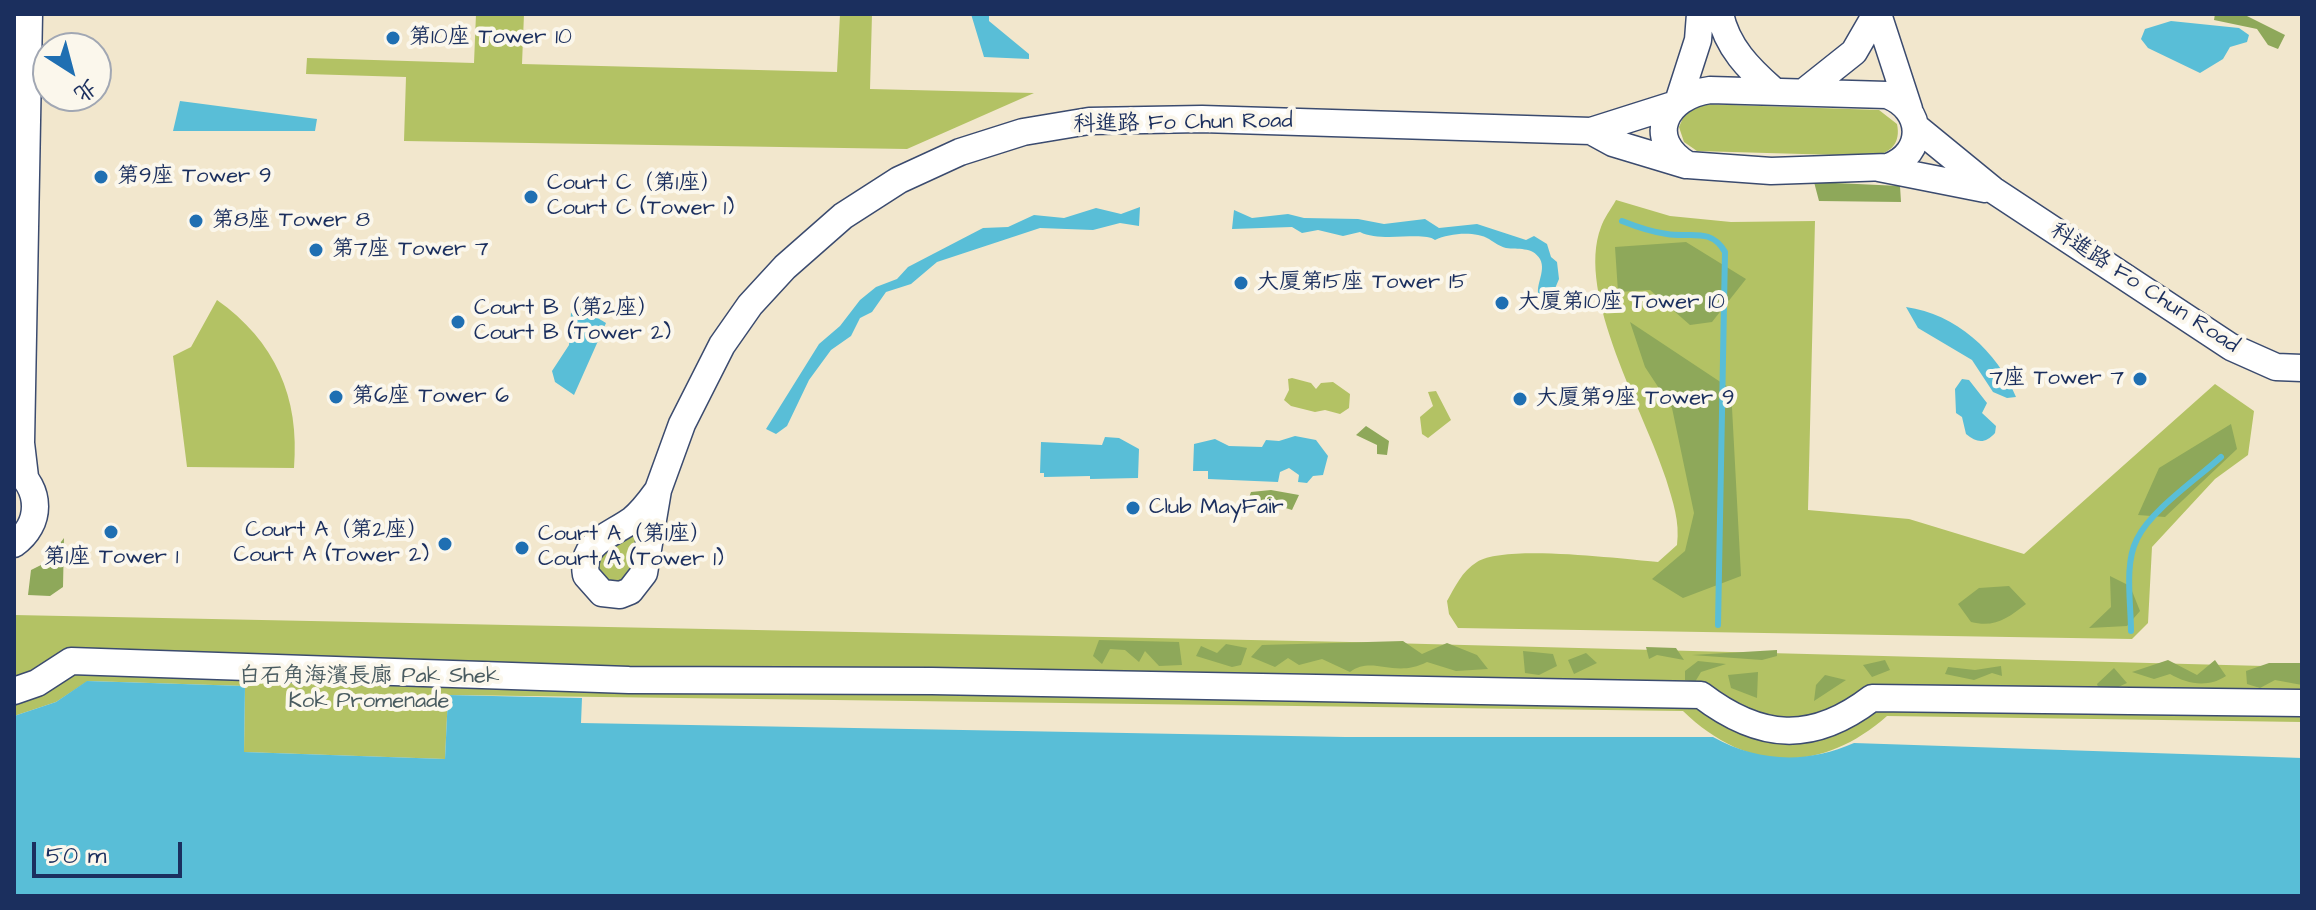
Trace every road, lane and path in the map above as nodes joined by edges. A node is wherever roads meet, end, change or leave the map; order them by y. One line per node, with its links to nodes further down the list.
1 (29, 14): 5 (street)
2 (1700, 14): 8 (street)
3 (1720, 14): 6 (street)
4 (1877, 14): 7 (street); 9 (street)
5 (22, 49): 15 (street)
6 (1773, 90): 7 (street, 科進路 Fo Chun Road); 8 (street, 科進路 Fo Chun Road)
7 (1805, 91): 9 (street, 科進路 Fo Chun Road)
8 (1676, 102): 10 (street, 科進路 Fo Chun Road); 11 (street)
9 (1913, 118): 12 (street); 13 (street, 科進路 Fo Chun Road)
10 (1591, 131): 11 (street, 科進路 Fo Chun Road); 16 (street, 科進路 Fo Chun Road)
11 (1701, 168): 12 (street, 科進路 Fo Chun Road)
12 (1878, 168): 13 (street, 科進路 Fo Chun Road)
13 (1993, 190): 14 (street, 科進路 Fo Chun Road)
14 (2302, 368)
15 (20, 473): 17 (street)
16 (658, 490)
17 (14, 544)
18 (14, 691): 19 (street)
19 (2302, 703)

